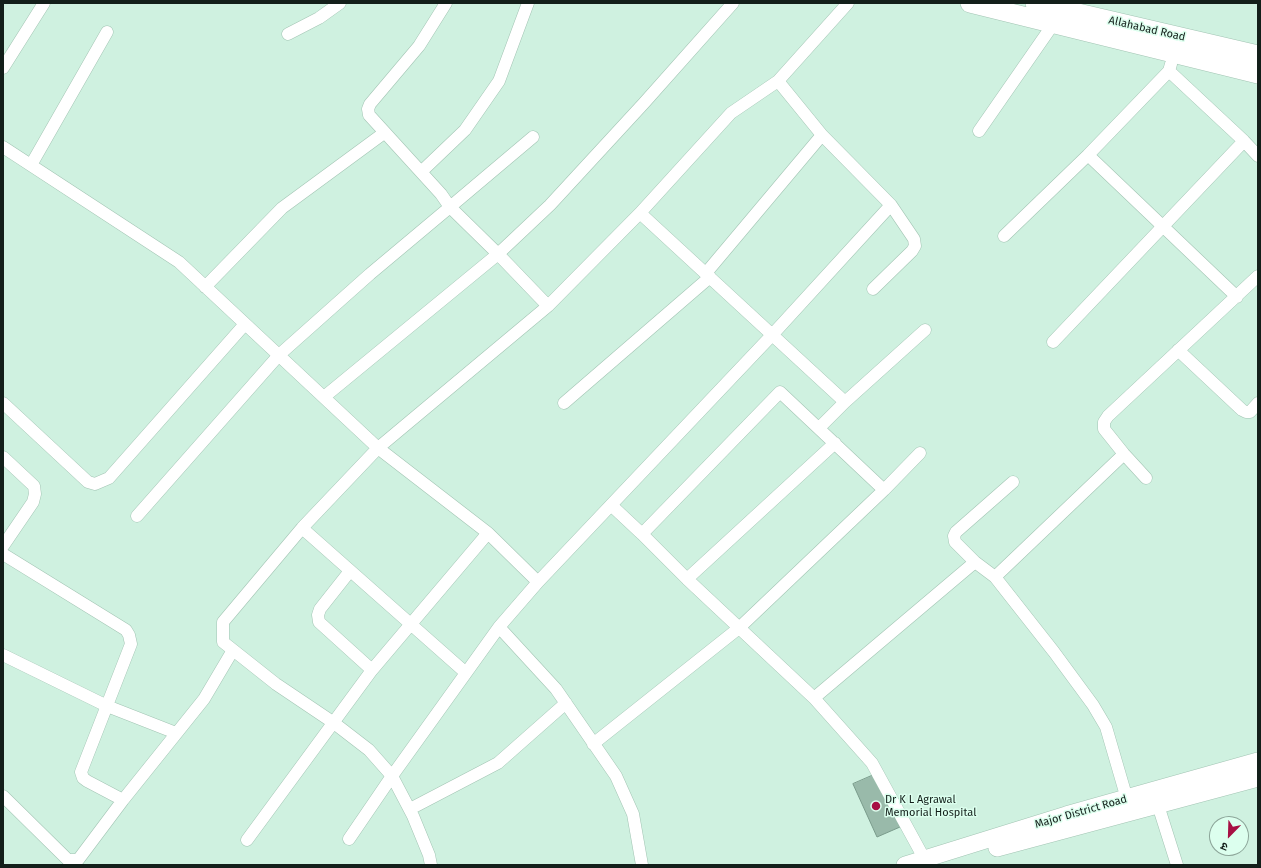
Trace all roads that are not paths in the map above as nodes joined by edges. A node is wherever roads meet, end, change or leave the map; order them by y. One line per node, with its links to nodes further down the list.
1 (44, 3): 14 (street)
2 (340, 3): 11 (street)
3 (446, 3): 19 (street)
4 (528, 3): 27 (street)
5 (733, 3): 33 (street)
6 (848, 3): 17 (street)
7 (970, 3): 9 (main road)
8 (1035, 3): 12 (main road, Allahabad Road)
9 (1054, 23): 12 (main road); 18 (street)
10 (107, 32): 26 (street)
11 (288, 34)
12 (1178, 45): 13 (main road, Allahabad Road); 15 (street); 16 (main road)
13 (1258, 55)
14 (3, 68)
15 (1169, 71): 22 (street); 24 (street)
16 (1258, 74)
17 (778, 81): 20 (street); 30 (street)
18 (979, 131)
19 (384, 133): 27 (street); 36 (street)
20 (822, 135): 28 (street); 34 (street)
21 (533, 136): 29 (street)
22 (1244, 141): 25 (street); 31 (street)
23 (3, 147): 26 (street)
24 (1088, 155): 31 (street); 32 (street)
25 (1258, 156)
26 (31, 165): 36 (street)
27 (421, 172): 29 (street)
28 (891, 205): 37 (street); 42 (street)
29 (450, 207): 33 (street); 45 (street)
30 (640, 213): 34 (street); 39 (street)
31 (1163, 226): 38 (street); 43 (street)
32 (1004, 236)
33 (498, 254): 39 (street); 46 (street)
34 (708, 275): 42 (street); 49 (street)
35 (1258, 276): 38 (street)
36 (205, 287): 40 (street)
37 (873, 289)
38 (1237, 297): 44 (street)
39 (548, 306): 53 (street)
40 (245, 324): 45 (street); 48 (street)
41 (925, 330): 47 (street)
42 (773, 334): 47 (street); 60 (street)
43 (1053, 342)
44 (1178, 350): 50 (street); 55 (street)
45 (279, 355): 46 (street); 61 (street)
46 (324, 397): 53 (street)
47 (845, 402): 51 (street)
48 (3, 403)
49 (564, 403)
50 (1258, 403)
51 (819, 428): 52 (street); 64 (street)
52 (835, 443): 59 (street); 70 (street)
53 (378, 448): 62 (street); 63 (street)
54 (920, 452): 59 (street)
55 (1124, 454): 57 (street); 69 (street)
56 (3, 457): 65 (street)
57 (1146, 478)
58 (1014, 482): 67 (street)
59 (884, 490): 74 (street)
60 (611, 505): 64 (street); 71 (street)
61 (137, 516)
62 (302, 528): 68 (street); 75 (street)
63 (488, 533): 71 (street); 72 (street)
64 (642, 534): 70 (street)
65 (3, 546)
66 (3, 554): 81 (street)
67 (975, 562): 69 (street); 79 (street)
68 (350, 571): 72 (street); 77 (street)
69 (995, 577): 89 (street)
70 (687, 579): 74 (street)
71 (538, 582): 73 (street)
72 (411, 624): 77 (street); 78 (street)
73 (499, 627): 78 (street); 80 (street)
74 (739, 628): 79 (street); 84 (street)
75 (233, 650): 82 (street); 83 (street)
76 (3, 655): 81 (street)
77 (372, 670): 82 (street)
78 (466, 672): 86 (street)
79 (814, 698): 95 (street)
80 (566, 703): 84 (street); 92 (street)
81 (107, 706): 83 (street); 90 (street)
82 (334, 723): 86 (street); 94 (street)
83 (176, 733): 90 (street)
84 (593, 744): 98 (street)
85 (1258, 761): 89 (street, Major District Road)
86 (392, 776): 92 (street); 93 (street)
87 (1258, 778): 91 (street)
88 (3, 796): 96 (street)
89 (1127, 799): 95 (street, Major District Road)
90 (123, 800): 96 (street)
91 (1158, 805): 95 (street); 100 (street)
92 (410, 809): 97 (street)
93 (349, 839)
94 (247, 840)
95 (929, 862): 99 (street, Major District Road)
96 (81, 863)
97 (431, 865)
98 (642, 865)
99 (905, 865)
100 (1177, 865)

